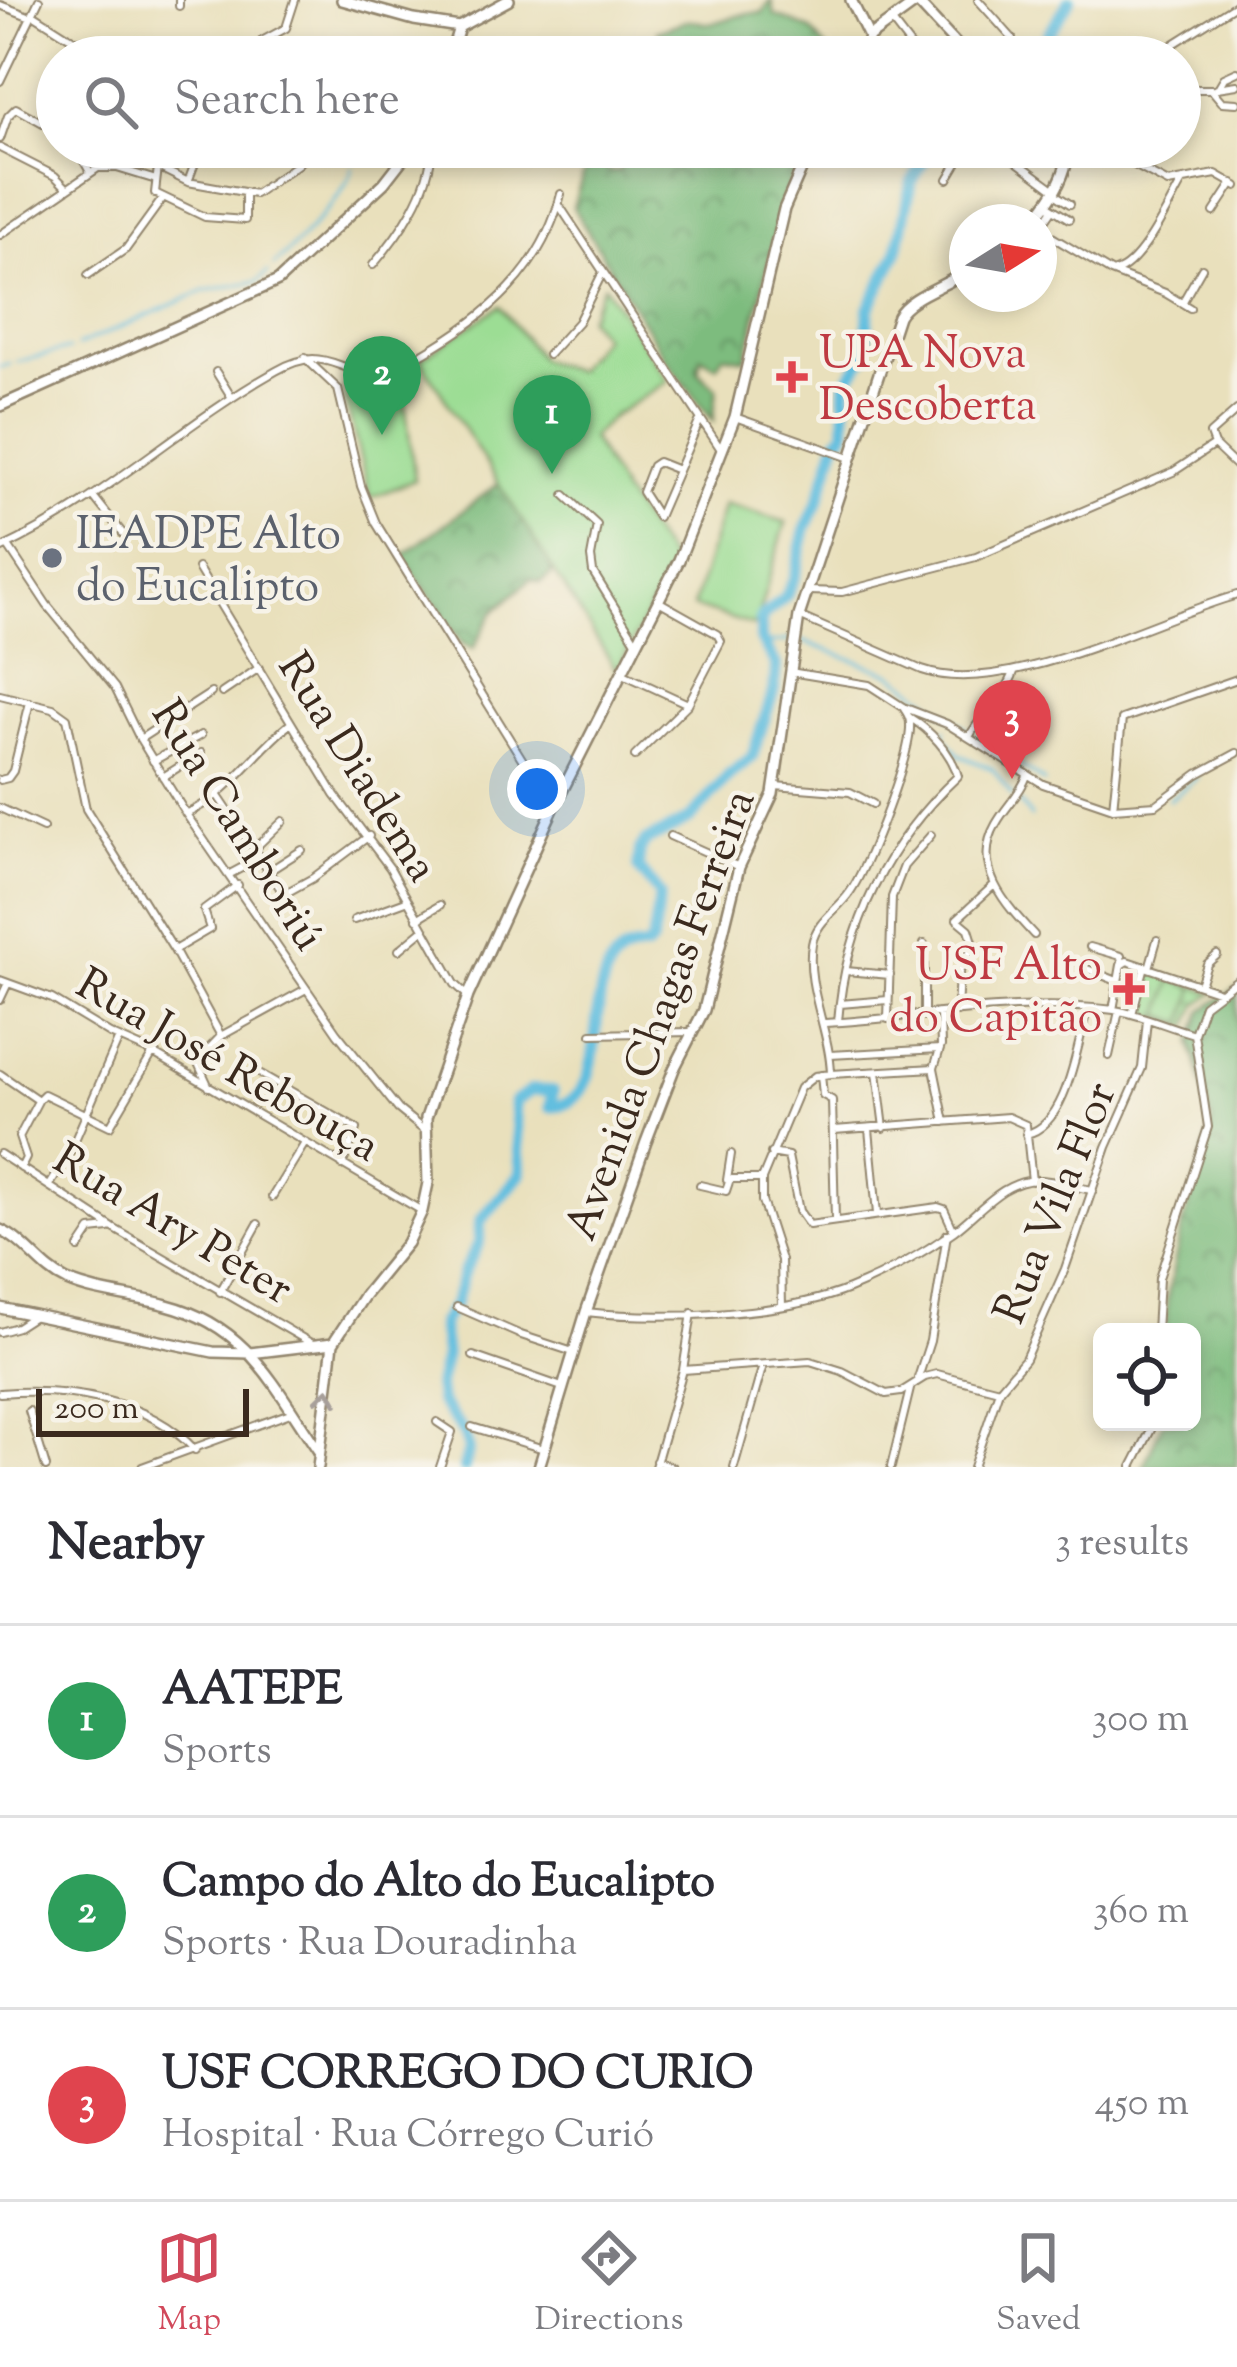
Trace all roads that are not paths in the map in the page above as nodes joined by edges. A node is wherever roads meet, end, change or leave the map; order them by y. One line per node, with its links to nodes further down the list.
1 (39, 0): 10 (street)
2 (295, 0): 14 (street)
3 (343, 0): 12 (main road)
4 (509, 0): 12 (main road)
5 (851, 0): 16 (main road)
6 (979, 0): 20 (street)
7 (919, 1): 11 (main road); 19 (main road)
8 (1237, 4): 21 (street)
9 (0, 5): 10 (street)
10 (32, 15): 13 (street); 23 (street)
11 (892, 21): 17 (main road); 18 (street)
12 (459, 27): 15 (main road)
13 (67, 36)
14 (271, 36)
15 (456, 36)
16 (869, 36)
17 (870, 36)
18 (903, 36)
19 (950, 36)
20 (1010, 36)
21 (1186, 36)
22 (1237, 72): 26 (street)
23 (0, 81)
24 (1237, 85): 26 (street)
25 (1201, 88): 26 (street)
26 (1214, 88): 27 (street)
27 (1237, 103)
28 (36, 119): 29 (street)
29 (0, 139)
30 (0, 148): 31 (street)
31 (36, 166)
32 (39, 168): 53 (street)
33 (88, 168): 47 (street)
34 (109, 168): 47 (street)
35 (119, 168): 48 (street)
36 (158, 168): 48 (street)
37 (160, 168): 51 (street)
38 (193, 168): 51 (street)
39 (292, 168): 56 (street)
40 (396, 168): 78 (main road)
41 (429, 168): 66 (street)
42 (802, 168): 80 (main road)
43 (954, 168): 49 (street)
44 (1024, 168): 54 (street)
45 (1064, 168): 54 (main road)
46 (1140, 168): 50 (street)
47 (90, 172): 53 (street)
48 (156, 176): 57 (street)
49 (948, 178)
50 (1183, 180): 52 (street); 68 (street)
51 (188, 182): 56 (street)
52 (1235, 185): 62 (street)
53 (67, 188): 64 (street)
54 (1054, 192): 58 (main road); 59 (street)
55 (562, 194): 60 (street)
56 (245, 195): 57 (street)
57 (163, 198): 70 (street)
58 (1051, 204)
59 (1070, 204)
60 (559, 205): 69 (street); 75 (street)
61 (1057, 211): 63 (street)
62 (1214, 212)
63 (1069, 219)
64 (0, 235)
65 (1057, 240): 68 (street)
66 (373, 265)
67 (1202, 268): 72 (street)
68 (1111, 272): 72 (street)
69 (602, 273): 74 (street); 81 (street)
70 (88, 275)
71 (949, 283): 84 (main road, Avenida Chagas Ferreira)
72 (1181, 303): 73 (street)
73 (1190, 308)
74 (548, 355)
75 (304, 358): 77 (street); 125 (street)
76 (216, 372): 77 (street)
77 (232, 398): 88 (street)
78 (0, 406)
79 (1235, 413): 82 (street)
80 (735, 417): 83 (main road); 84 (street)
81 (699, 422): 83 (street); 86 (street)
82 (1214, 445): 85 (street); 92 (street)
83 (722, 451): 94 (main road)
84 (848, 457): 92 (main road, Avenida Chagas Ferreira)
85 (1237, 467)
86 (678, 470): 86 (street)
87 (565, 495): 96 (street)
88 (93, 496): 89 (street); 90 (street)
89 (124, 535)
90 (4, 548): 112 (street, Rua Camboriú)
91 (198, 568): 97 (street, Rua Diadema)
92 (808, 590): 95 (main road, Avenida Chagas Ferreira)
93 (1237, 595): 99 (street)
94 (657, 600): 96 (main road); 106 (street)
95 (799, 616): 98 (main road, Avenida Chagas Ferreira); 99 (street)
96 (637, 643): 100 (main road)
97 (259, 668): 103 (street); 109 (street, Rua Diadema)
98 (790, 672): 107 (street); 120 (main road, Avenida Chagas Ferreira)
99 (1014, 672): 111 (street)
100 (621, 673): 106 (street); 125 (main road)
101 (1237, 679): 124 (street)
102 (211, 693): 112 (street)
103 (222, 693)
104 (0, 695): 105 (street)
105 (30, 702): 119 (street); 149 (street)
106 (688, 704): 115 (street)
107 (903, 707): 108 (street); 111 (street)
108 (909, 717): 155 (street); 176 (street)
109 (291, 723): 121 (street); 130 (street, Rua Diadema)
110 (201, 735): 116 (street)
111 (968, 738): 117 (street)
112 (140, 739): 116 (street, Rua Camboriú)
113 (201, 753): 118 (street)
114 (1237, 753): 124 (street)
115 (634, 756)
116 (153, 761): 118 (street, Rua Camboriú)
117 (1027, 776): 124 (street); 139 (street)
118 (163, 777): 126 (street, Rua Camboriú)
119 (0, 780)
120 (775, 786): 122 (street); 135 (main road, Avenida Chagas Ferreira)
121 (218, 796): 126 (street); 132 (street)
122 (873, 804)
123 (0, 808): 128 (street)
124 (1113, 808)
125 (553, 809): 163 (main road)
126 (186, 814): 137 (street, Rua Camboriú)
127 (283, 821): 132 (street)
128 (43, 828)
129 (931, 835): 156 (street)
130 (369, 836): 136 (street); 140 (street, Rua Diadema)
131 (670, 836): 135 (street)
132 (255, 848): 134 (street)
133 (302, 850): 136 (street)
134 (258, 859): 136 (street); 137 (street)
135 (737, 867): 177 (main road, Avenida Chagas Ferreira)
136 (266, 873)
137 (230, 874): 138 (street, Rua Camboriú)
138 (238, 885): 149 (street); 161 (street, Rua Camboriú)
139 (993, 886): 145 (street); 169 (street)
140 (406, 900): 142 (street, Rua Diadema); 143 (street)
141 (440, 905): 142 (street)
142 (417, 919): 144 (street, Rua Diadema)
143 (354, 920)
144 (423, 930): 150 (street); 163 (street, Rua Diadema)
145 (1034, 935)
146 (1157, 940): 153 (street)
147 (924, 944): 172 (street)
148 (1090, 947): 152 (street)
149 (175, 950): 180 (street)
150 (399, 950)
151 (1217, 955): 160 (street)
152 (1124, 962): 153 (street); 158 (street)
153 (1147, 967): 160 (street); 171 (street)
154 (1087, 969): 158 (street)
155 (845, 971): 156 (street); 166 (street)
156 (890, 975): 165 (street)
157 (1237, 980): 162 (street)
158 (1118, 981): 168 (street)
159 (4, 982): 164 (street); 181 (street, Rua José Rebouça)
160 (1201, 982): 162 (street)
161 (306, 988): 180 (street); 199 (street, Rua Camboriú)
162 (1220, 992): 179 (street)
163 (468, 996): 199 (main road)
164 (0, 1000)
165 (888, 1000): 166 (street); 173 (street)
166 (840, 1004): 175 (street)
167 (1088, 1009): 168 (street); 169 (street); 200 (street)
168 (1116, 1011): 171 (street); 185 (street)
169 (957, 1012): 170 (street)
170 (940, 1014): 172 (street); 182 (street)
171 (1132, 1014): 174 (street)
172 (924, 1016): 173 (street)
173 (888, 1019): 175 (street)
174 (1147, 1020): 179 (street); 212 (street, Rua Vila Flor)
175 (838, 1022): 176 (street)
176 (825, 1023): 184 (street)
177 (694, 1032): 178 (street); 226 (main road, Avenida Chagas Ferreira)
178 (592, 1034)
179 (1194, 1034): 229 (street)
180 (220, 1036): 192 (street)
181 (119, 1038): 183 (street, Rua José Rebouça); 194 (street)
182 (940, 1049): 184 (street); 186 (street)
183 (153, 1052): 192 (street, Rua José Rebouça); 194 (street)
184 (830, 1054): 189 (street)
185 (1109, 1056)
186 (934, 1068): 187 (street); 195 (street)
187 (878, 1072): 189 (street); 196 (street)
188 (261, 1074): 205 (street)
189 (831, 1074): 190 (street)
190 (821, 1076): 198 (street); 202 (street)
191 (2, 1080): 193 (street)
192 (209, 1087): 201 (street, Rua José Rebouça)
193 (38, 1100): 194 (street); 206 (street)
194 (86, 1116): 210 (street)
195 (946, 1124): 196 (street); 200 (street)
196 (884, 1128): 197 (street)
197 (869, 1129): 198 (street); 215 (street)
198 (834, 1130): 216 (street)
199 (425, 1131): 214 (main road)
200 (1026, 1134): 209 (street)
201 (305, 1143): 205 (street, Rua José Rebouça); 213 (street)
202 (771, 1153): 207 (street); 216 (street)
203 (0, 1154): 206 (street, Rua Ary Peter)
204 (731, 1154): 208 (street)
205 (342, 1165): 214 (street, Rua José Rebouça)
206 (21, 1168): 210 (street, Rua Ary Peter)
207 (762, 1179): 208 (street); 224 (street)
208 (728, 1180): 211 (street)
209 (1032, 1181): 212 (street); 220 (street)
210 (50, 1185): 218 (street, Rua Ary Peter)
211 (700, 1185)
212 (1093, 1190): 240 (street, Rua Vila Flor)
213 (272, 1197)
214 (422, 1211): 231 (main road)
215 (877, 1214): 216 (street); 220 (street)
216 (835, 1220)
217 (258, 1224): 222 (street)
218 (113, 1228): 221 (street); 222 (street, Rua Ary Peter)
219 (0, 1230): 234 (main road)
220 (951, 1233): 224 (street); 238 (street)
221 (79, 1248)
222 (220, 1292): 232 (street, Rua Ary Peter)
223 (457, 1306): 233 (street)
224 (782, 1306): 227 (street)
225 (0, 1308): 228 (main road)
226 (586, 1312): 227 (street); 233 (main road, Avenida Chagas Ferreira)
227 (692, 1313): 237 (street)
228 (34, 1316): 230 (street); 234 (main road)
229 (1156, 1323)
230 (0, 1332)
231 (333, 1343): 232 (main road); 249 (main road, one-way to 231)
232 (315, 1345): 234 (main road)
233 (571, 1352): 239 (main road, Avenida Chagas Ferreira)
234 (250, 1354): 243 (main road)
235 (473, 1356): 239 (street)
236 (764, 1365): 237 (street); 238 (street); 258 (street)
237 (683, 1370): 250 (street)
238 (914, 1383): 240 (street); 259 (street)
239 (562, 1387): 247 (main road, Avenida Chagas Ferreira)
240 (999, 1390): 260 (street, Rua Vila Flor)
241 (0, 1393): 248 (street)
242 (29, 1411): 252 (street)
243 (293, 1412): 248 (street); 249 (main road)
244 (437, 1422): 255 (street)
245 (472, 1427): 247 (street)
246 (1150, 1431): 261 (street)
247 (544, 1449): 256 (main road, Avenida Chagas Ferreira)
248 (195, 1450): 251 (street)
249 (317, 1450): 254 (main road)
250 (656, 1464): 257 (street)
251 (156, 1465): 253 (street)
252 (46, 1467)
253 (142, 1467)
254 (318, 1467)
255 (440, 1467)
256 (539, 1467)
257 (672, 1467)
258 (734, 1467)
259 (891, 1467)
260 (973, 1467)
261 (1132, 1467)

